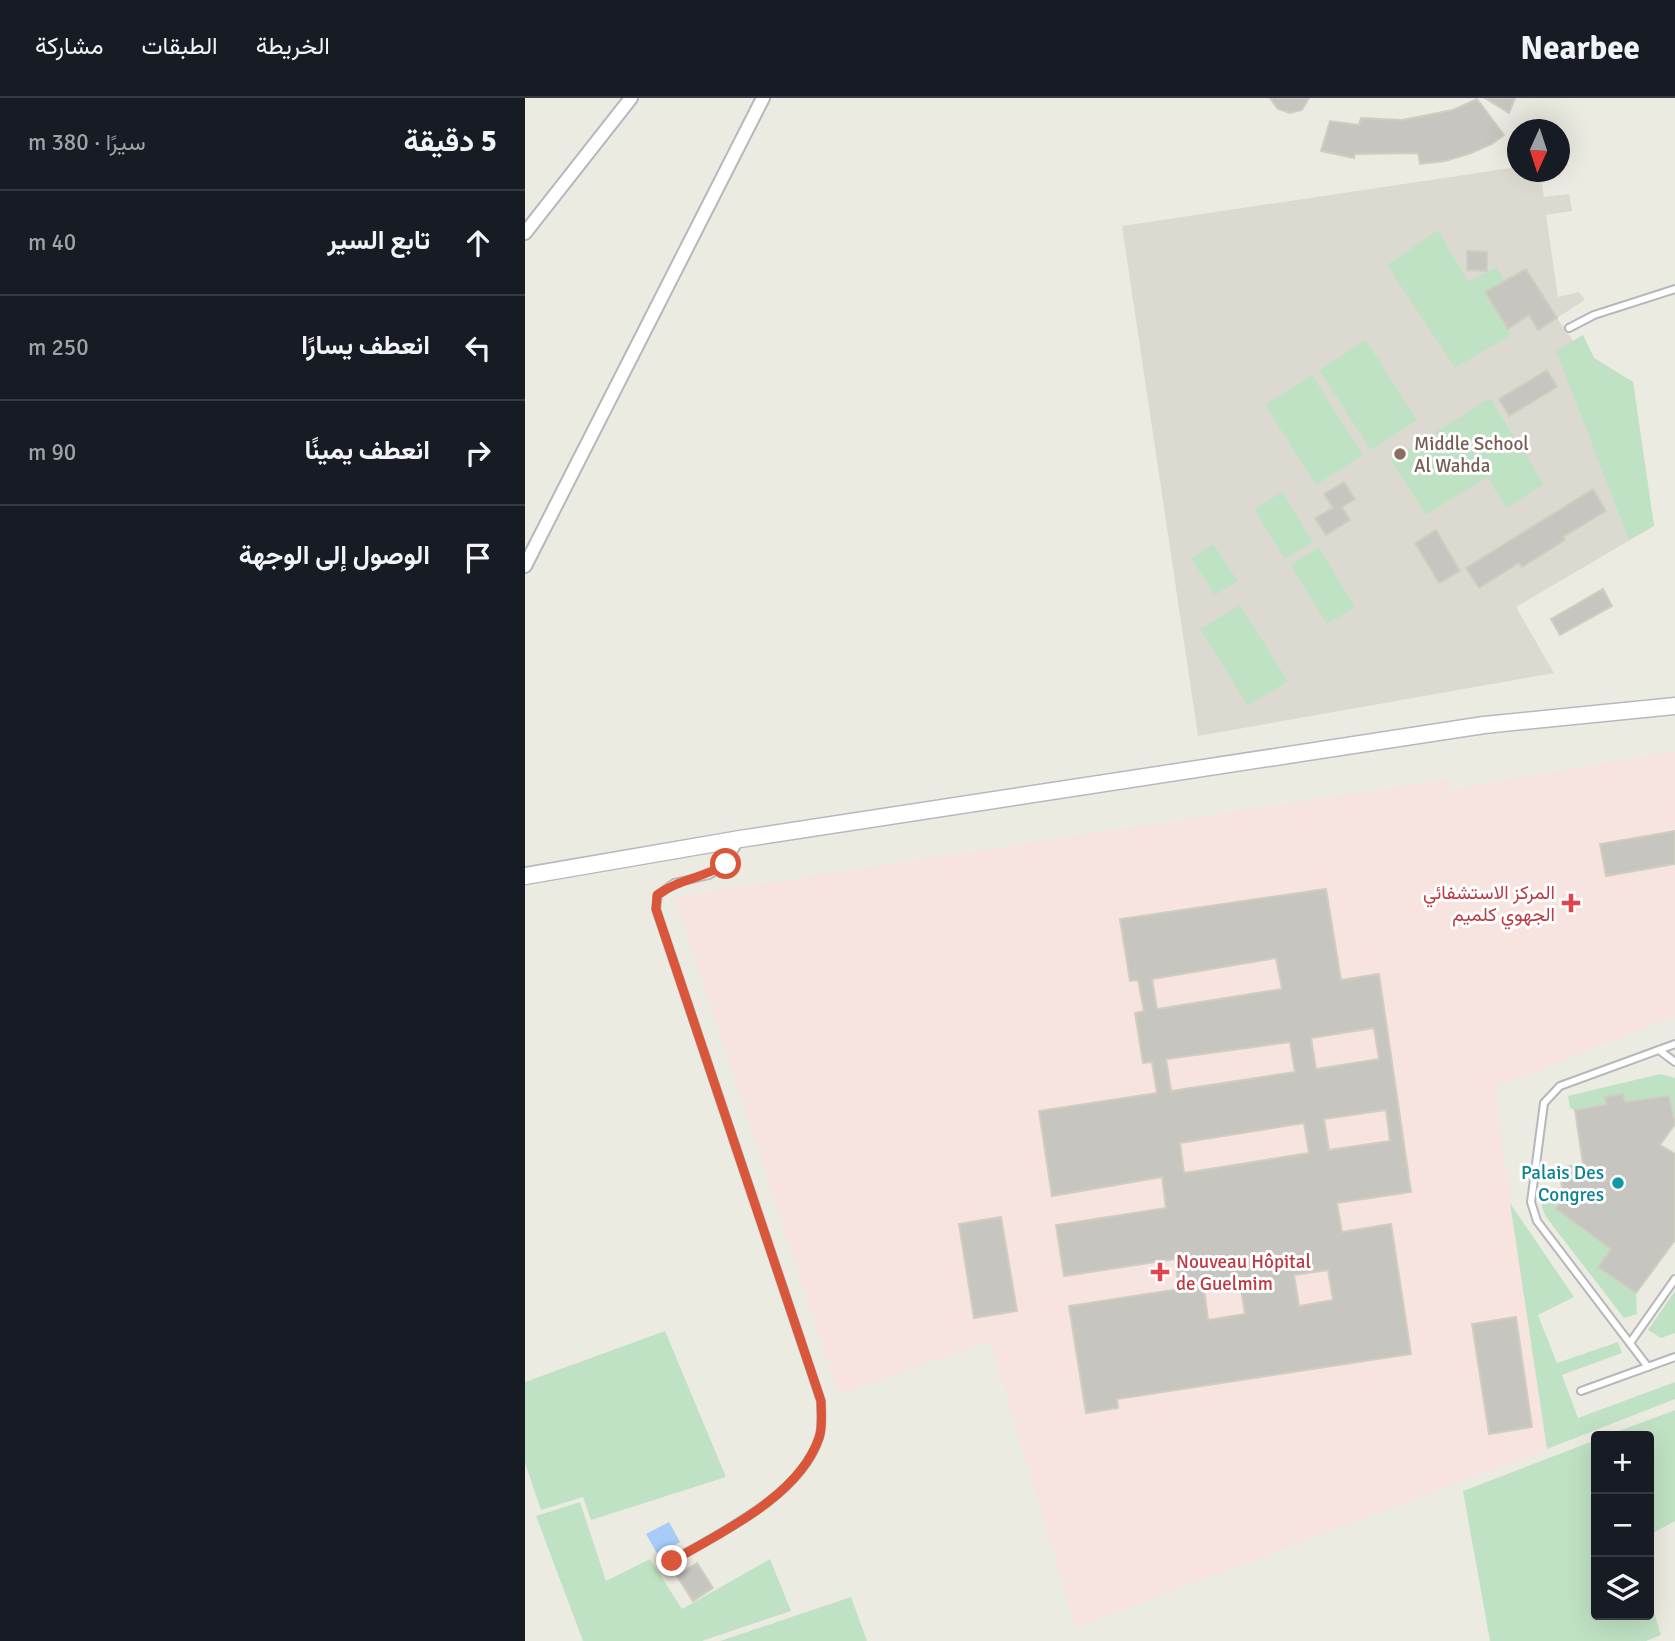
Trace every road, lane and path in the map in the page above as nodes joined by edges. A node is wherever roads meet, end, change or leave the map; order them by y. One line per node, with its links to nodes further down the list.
1 (631, 98): 3 (street)
2 (763, 98): 6 (street)
3 (527, 226)
4 (1675, 289): 5 (lane)
5 (1569, 328)
6 (525, 566)
7 (1675, 706): 8 (street)
8 (740, 839): 9 (street); 18 (lane)
9 (525, 876)
10 (1675, 1044): 11 (lane)
11 (1659, 1050): 12 (lane); 14 (lane)
12 (1675, 1062)
13 (1675, 1279): 14 (lane)
14 (1630, 1343): 16 (lane)
15 (1675, 1357): 16 (lane)
16 (1648, 1367): 17 (lane)
17 (1581, 1391)
18 (672, 1561)

